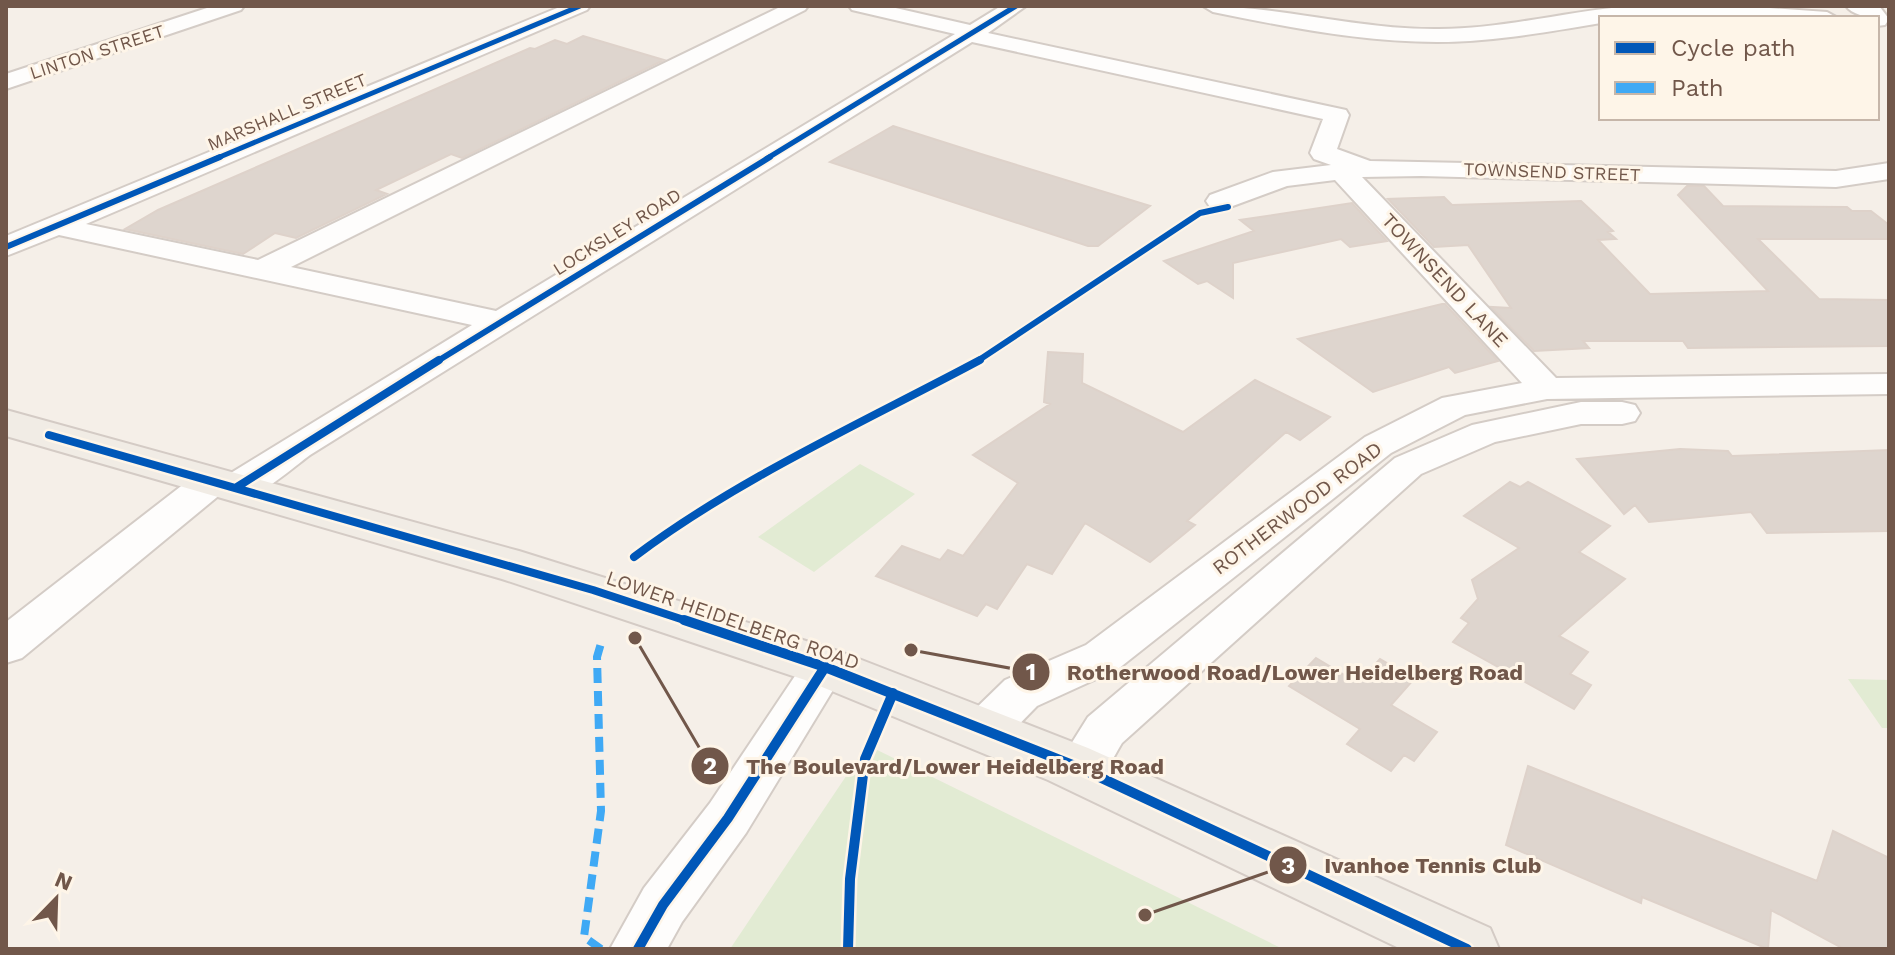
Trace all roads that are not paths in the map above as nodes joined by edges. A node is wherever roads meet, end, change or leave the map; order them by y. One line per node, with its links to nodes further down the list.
1 (234, 6): 15 (street, LINTON STREET)
2 (580, 6): 19 (street, MARSHALL STREET)
3 (798, 6): 21 (street)
4 (859, 6): 14 (street)
5 (1016, 6): 14 (street, LOCKSLEY ROAD)
6 (1213, 6): 13 (street)
7 (1694, 6): 10 (street)
8 (1763, 6): 9 (street)
9 (1808, 6)
10 (1638, 13): 11 (street); 12 (street)
11 (1618, 16)
12 (1795, 16)
13 (1599, 19)
14 (971, 33): 16 (street); 22 (street, LOCKSLEY ROAD)
15 (6, 82)
16 (1354, 170): 17 (street, TOWNSEND STREET); 18 (street, TOWNSEND STREET); 24 (street, TOWNSEND LANE)
17 (1889, 171)
18 (1220, 201)
19 (57, 226): 20 (street, MARSHALL STREET); 21 (street)
20 (6, 247)
21 (262, 270): 22 (street)
22 (501, 322): 27 (street, LOCKSLEY ROAD)
23 (1889, 384): 24 (street, ROTHERWOOD ROAD)
24 (1547, 389): 30 (street, ROTHERWOOD ROAD)
25 (1889, 408): 31 (street, ROTHERWOOD ROAD)
26 (6, 423): 27 (main road, LOWER HEIDELBERG ROAD)
27 (224, 484): 28 (street, LOCKSLEY ROAD); 29 (main road, LOWER HEIDELBERG ROAD)
28 (6, 646)
29 (825, 667): 30 (main road, LOWER HEIDELBERG ROAD); 32 (street)
30 (986, 728): 31 (main road, LOWER HEIDELBERG ROAD)
31 (1080, 768): 33 (main road, LOWER HEIDELBERG ROAD)
32 (638, 949)
33 (1467, 949)

